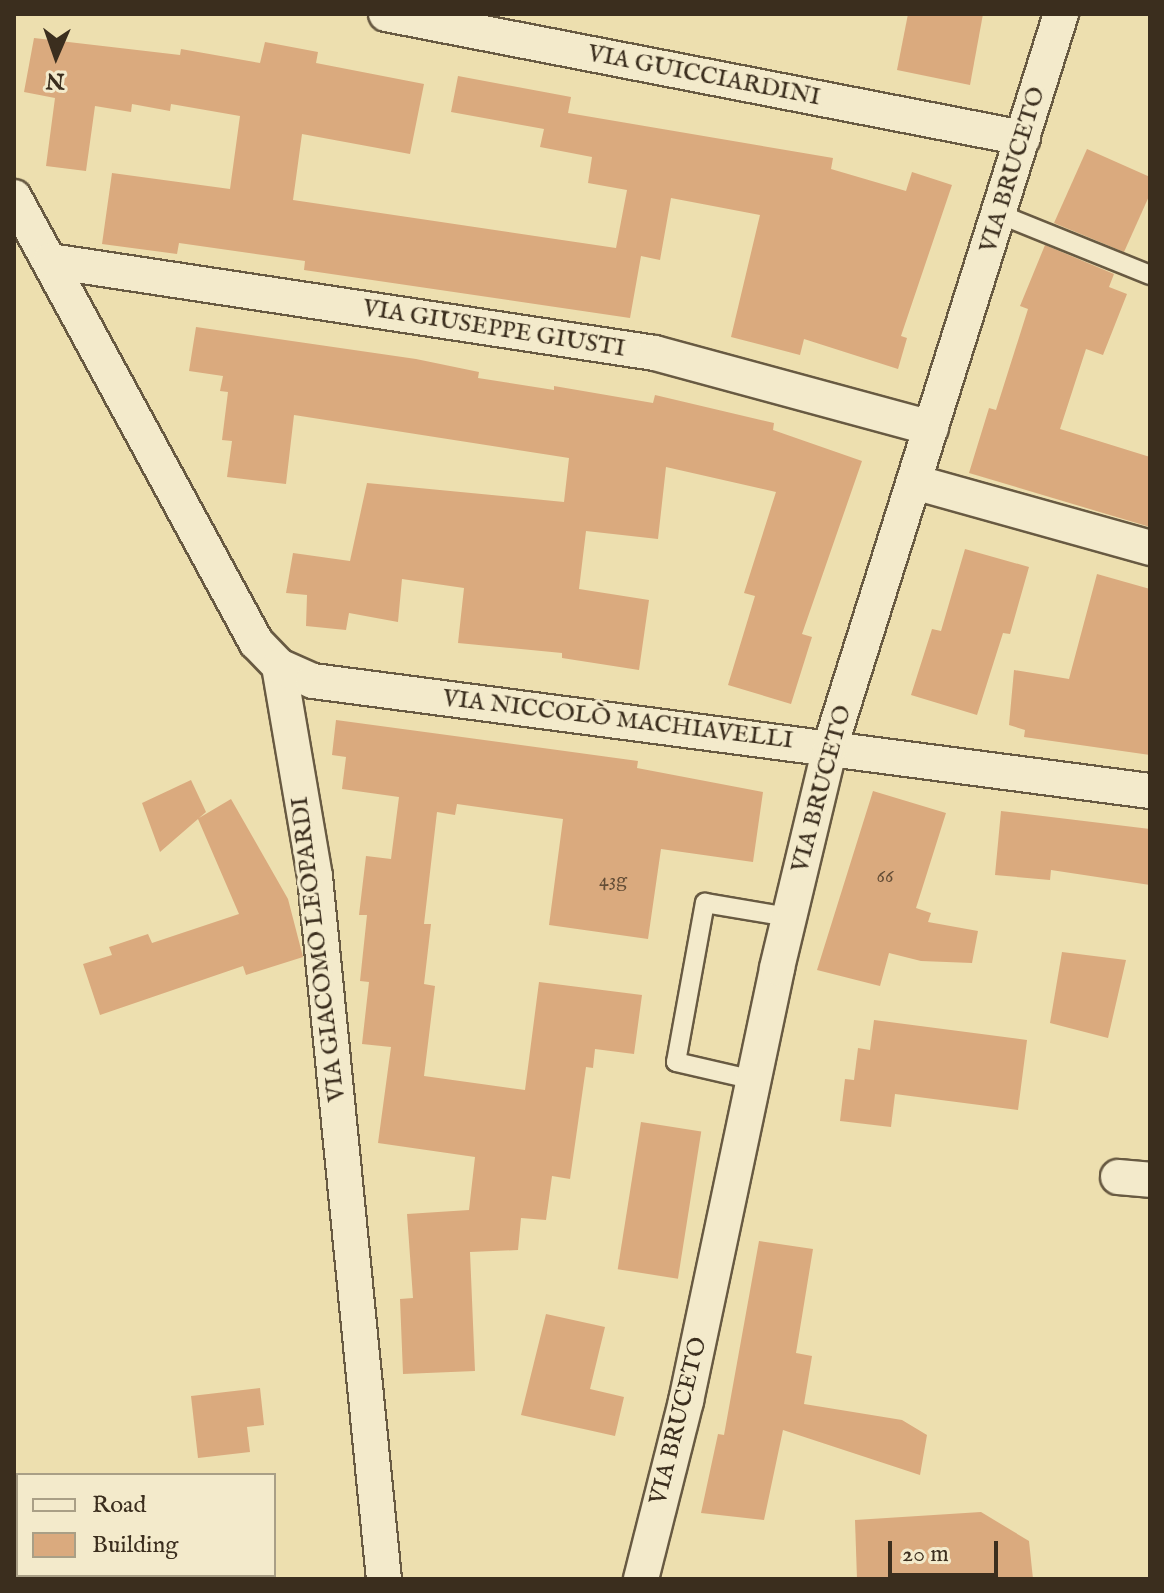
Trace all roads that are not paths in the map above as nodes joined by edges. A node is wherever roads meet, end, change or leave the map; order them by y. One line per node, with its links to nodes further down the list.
1 (386, 14): 3 (street, VIA GUICCIARDINI)
2 (1061, 14): 3 (street, VIA BRUCETO)
3 (1023, 138): 5 (street, VIA BRUCETO)
4 (14, 197): 6 (street)
5 (999, 214): 7 (lane); 8 (street, VIA BRUCETO)
6 (50, 261): 8 (street, VIA GIUSEPPE GIUSTI); 11 (street)
7 (1150, 275)
8 (931, 428): 9 (street, VIA BRUCETO)
9 (914, 482): 10 (street); 12 (street, VIA BRUCETO)
10 (1150, 548)
11 (279, 666): 12 (street, VIA NICCOLÒ MACHIAVELLI); 16 (street, VIA GIACOMO LEOPARDI)
12 (830, 747): 13 (street, VIA NICCOLÒ MACHIAVELLI); 14 (street, VIA BRUCETO)
13 (1150, 791)
14 (789, 917): 15 (street, VIA BRUCETO); 15 (lane)
15 (754, 1080): 17 (street, VIA BRUCETO)
16 (384, 1579)
17 (641, 1579)

